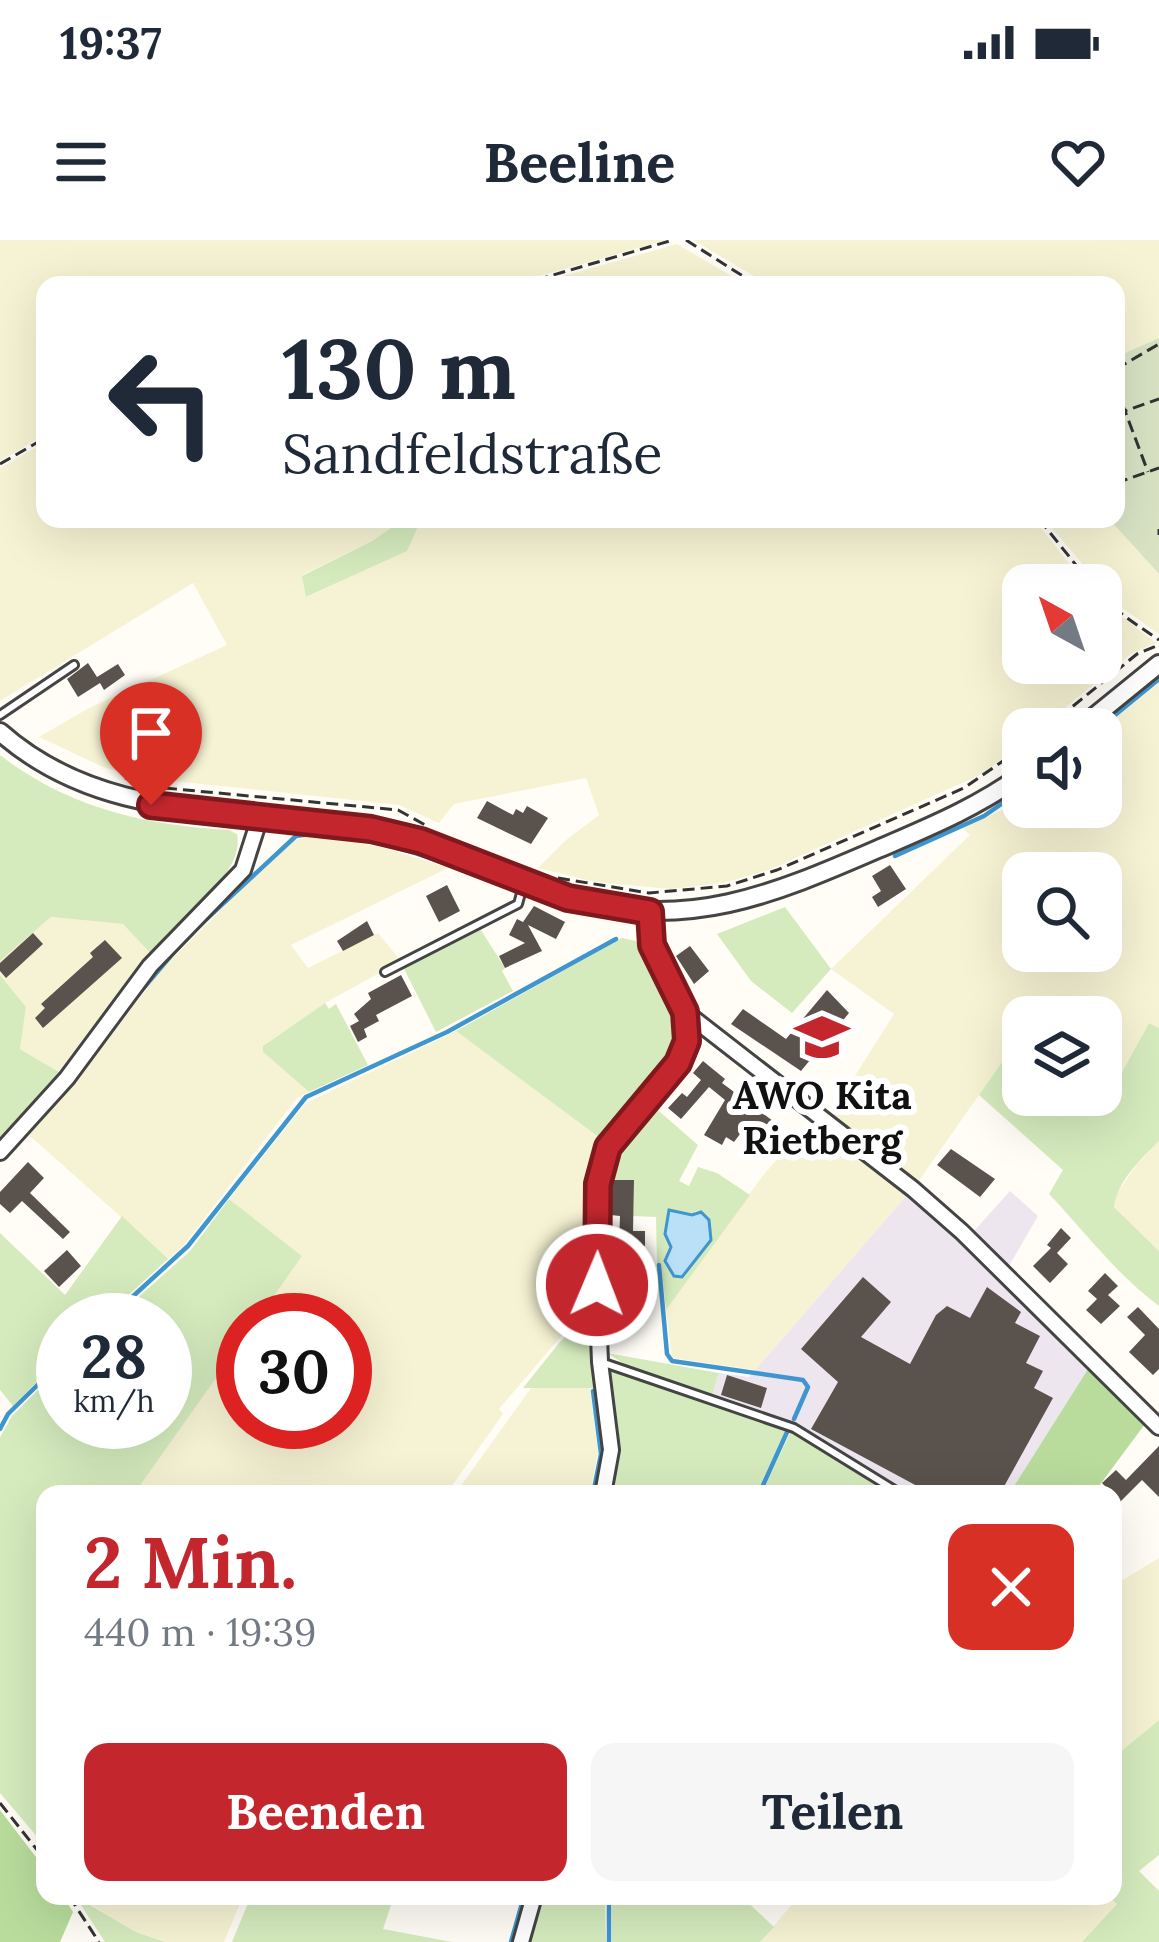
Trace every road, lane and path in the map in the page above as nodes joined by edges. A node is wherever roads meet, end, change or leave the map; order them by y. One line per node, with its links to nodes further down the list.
1 (673, 240): 3 (path)
2 (686, 240): 4 (path)
3 (550, 276)
4 (744, 276)
5 (1159, 344): 6 (path)
6 (1125, 364)
7 (1159, 399): 8 (path)
8 (1125, 411): 12 (path)
9 (36, 443): 10 (path)
10 (0, 464)
11 (1159, 468): 12 (path)
12 (1148, 472): 13 (path)
13 (1125, 480)
14 (1046, 528): 15 (path)
15 (1075, 564)
16 (1122, 614): 17 (path)
17 (1159, 643): 20 (path)
18 (1159, 664): 21 (street)
19 (74, 665): 22 (lane)
20 (1071, 708)
21 (1105, 708)
22 (0, 715)
23 (0, 732): 27 (street)
24 (1002, 764): 31 (path)
25 (117, 776): 28 (path)
26 (1002, 787): 31 (street)
27 (265, 812): 30 (street); 34 (street)
28 (429, 828)
29 (552, 878): 31 (path)
30 (524, 883): 31 (street); 32 (lane)
31 (650, 902): 33 (street)
32 (385, 972)
33 (685, 1012): 35 (street); 36 (street)
34 (0, 1152)
35 (600, 1362): 37 (street); 38 (lane)
36 (1159, 1427)
37 (604, 1485)
38 (887, 1485)
39 (0, 1803): 40 (path)
40 (36, 1849)
41 (75, 1905): 43 (path)
42 (531, 1905): 44 (street)
43 (99, 1942)
44 (521, 1942)

